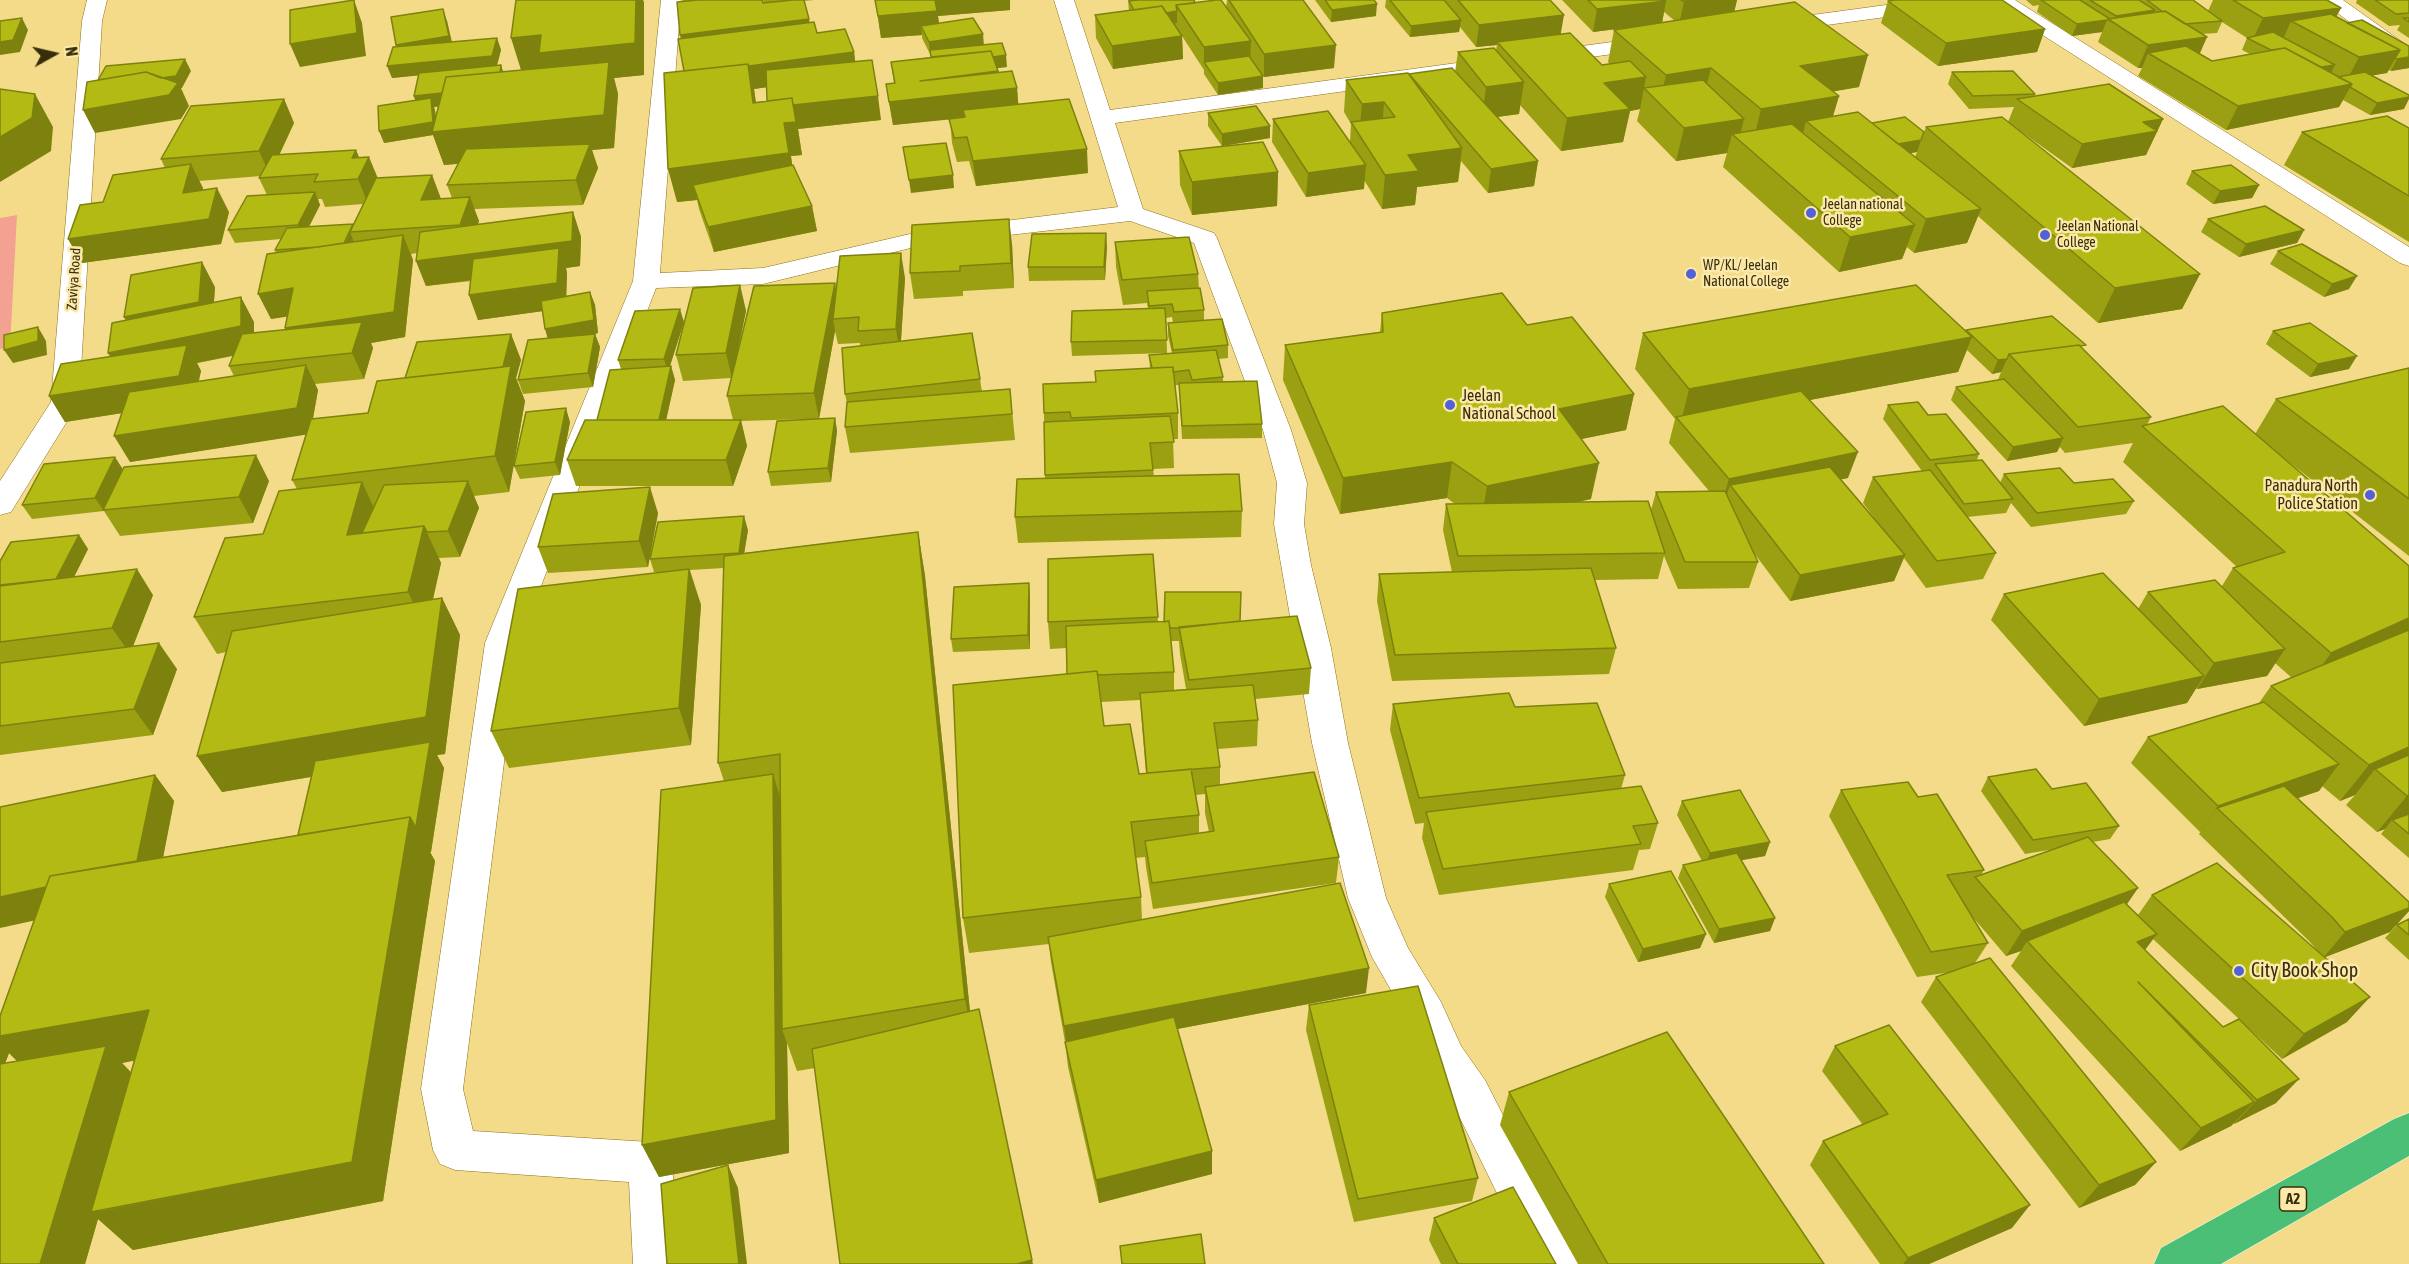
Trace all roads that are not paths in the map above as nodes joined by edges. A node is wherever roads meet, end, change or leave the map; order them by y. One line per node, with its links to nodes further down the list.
1 (98, 0): 14 (street, Zaviya Road)
2 (671, 0): 13 (street)
3 (1064, 0): 10 (street)
4 (1966, 0): 7 (street)
5 (2001, 0): 12 (street)
6 (2330, 0): 9 (street)
7 (1754, 29)
8 (1671, 40): 10 (street)
9 (2409, 57)
10 (1103, 118): 11 (street)
11 (1132, 213): 13 (street); 17 (street)
12 (2409, 258)
13 (646, 281): 16 (street)
14 (0, 505)
15 (2409, 1133): 18 (highway, A2)
16 (657, 1264)
17 (1556, 1264)
18 (2177, 1264)

